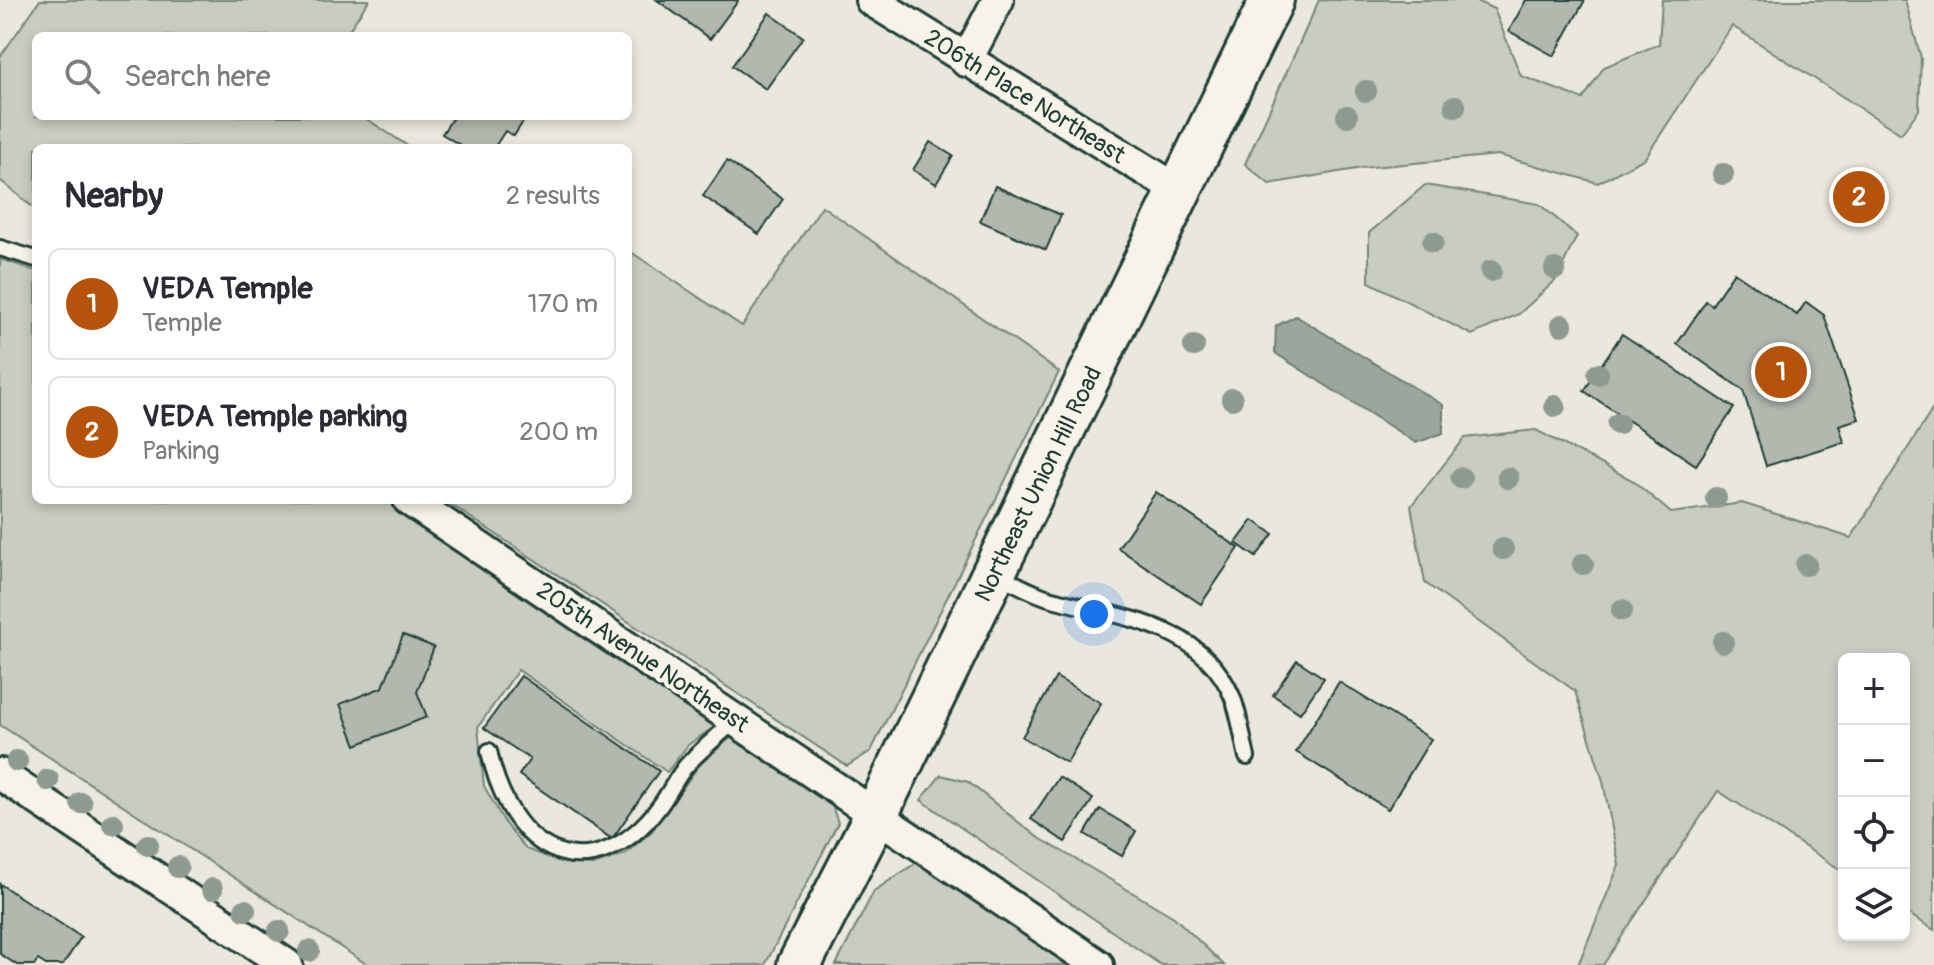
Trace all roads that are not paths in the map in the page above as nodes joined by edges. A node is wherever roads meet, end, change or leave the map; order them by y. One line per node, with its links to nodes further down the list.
1 (871, 0): 4 (street, 206th Place Northeast)
2 (998, 0): 4 (street)
3 (1272, 0): 5 (street, Northeast Union Hill Road)
4 (966, 61): 5 (street, 206th Place Northeast)
5 (1181, 192): 9 (street, Northeast Union Hill Road)
6 (0, 248): 7 (lane)
7 (32, 258)
8 (415, 504): 10 (street, 205th Avenue Northeast)
9 (994, 573): 12 (lane); 14 (street, Northeast Union Hill Road)
10 (737, 719): 11 (lane); 14 (street, 205th Avenue Northeast)
11 (489, 751)
12 (1247, 757)
13 (0, 774): 15 (street)
14 (877, 813): 16 (street, Northeast Union Hill Road); 17 (street, 205th Avenue Northeast)
15 (287, 965)
16 (799, 965)
17 (1098, 965)

